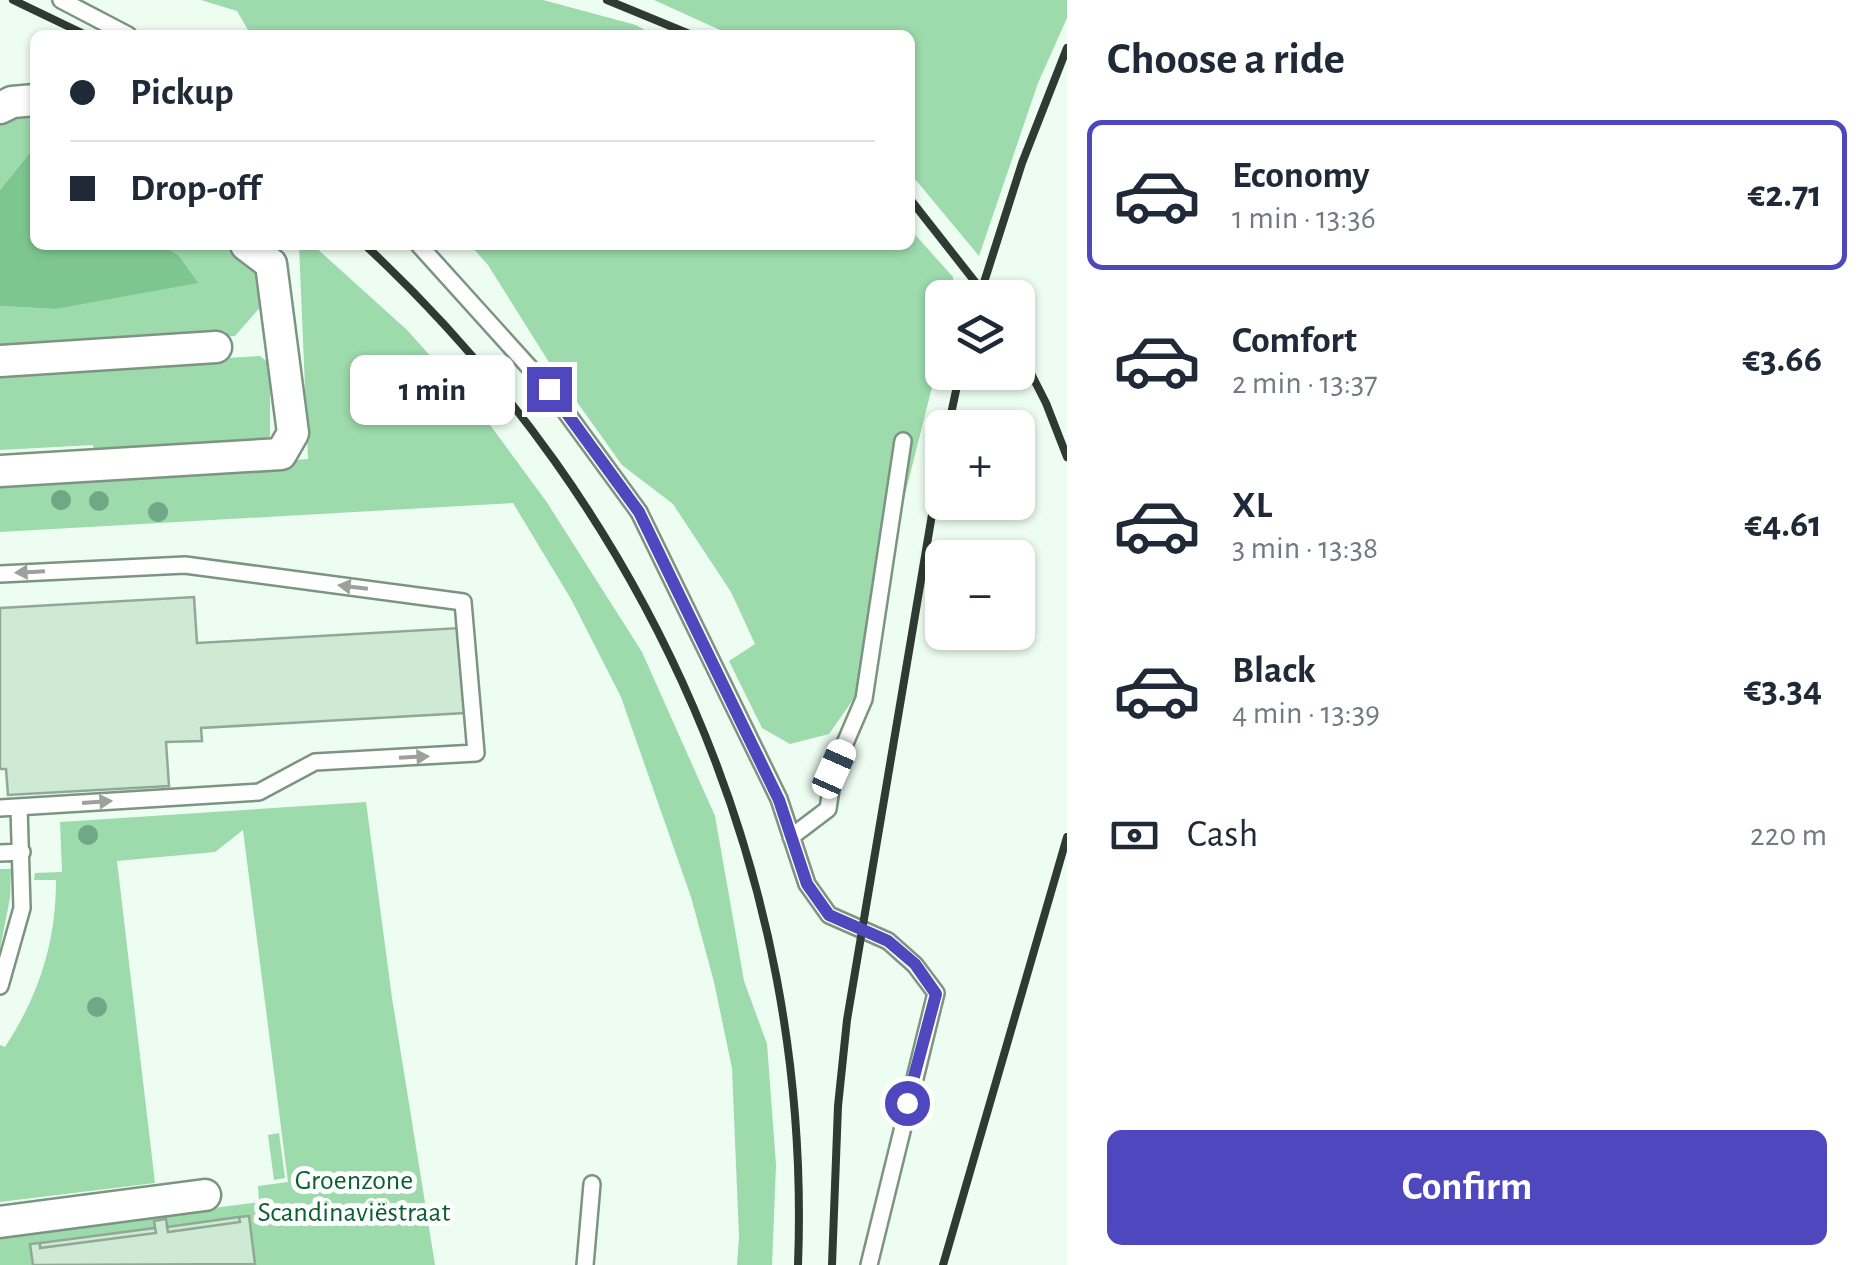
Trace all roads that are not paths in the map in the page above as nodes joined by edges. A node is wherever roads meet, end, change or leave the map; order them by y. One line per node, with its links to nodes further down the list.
1 (61, 0): 2 (lane)
2 (118, 30)
3 (30, 101): 4 (street)
4 (1, 107)
5 (253, 250): 10 (street)
6 (424, 250): 14 (lane)
7 (216, 347): 8 (street)
8 (0, 362)
9 (903, 441): 14 (lane)
10 (0, 471)
11 (0, 574): 12 (lane, one-way to 11)
12 (20, 807): 13 (lane); 15 (lane)
13 (0, 808)
14 (791, 837): 22 (lane)
15 (22, 852): 16 (lane); 17 (lane)
16 (0, 854)
17 (0, 986)
18 (592, 1184): 21 (lane)
19 (205, 1195): 20 (street)
20 (0, 1222)
21 (584, 1265)
22 (869, 1265)

